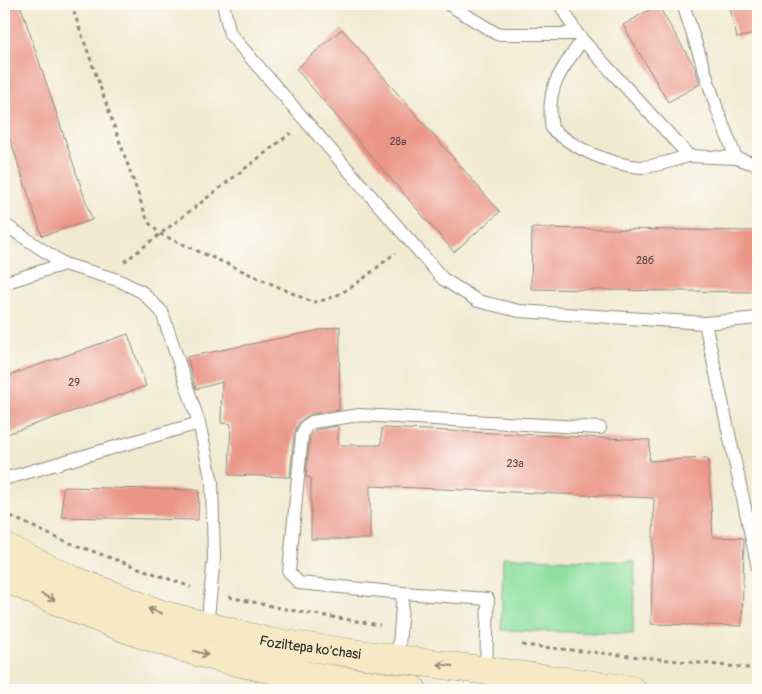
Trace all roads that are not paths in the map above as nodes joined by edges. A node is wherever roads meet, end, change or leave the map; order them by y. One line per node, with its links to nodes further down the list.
1 (223, 4): 13 (lane)
2 (448, 4): 5 (lane)
3 (560, 4): 5 (lane)
4 (683, 4): 7 (lane)
5 (580, 37): 6 (lane); 6 (lane)
6 (689, 156): 7 (lane)
7 (736, 158): 8 (lane)
8 (758, 165)
9 (4, 224): 10 (lane)
10 (64, 264): 11 (lane); 14 (lane)
11 (4, 284)
12 (758, 318): 13 (lane)
13 (705, 323): 18 (lane)
14 (199, 423): 16 (lane); 21 (lane)
15 (600, 428): 20 (lane)
16 (4, 479)
17 (4, 547): 21 (main road, Foziltepa ko'chasi, one-way to 17)
18 (758, 568)
19 (4, 577): 24 (main road, Foziltepa ko'chasi, one-way to 24)
20 (403, 593): 22 (lane); 23 (lane)
21 (207, 627): 22 (main road, Foziltepa ko'chasi)
22 (398, 659): 23 (main road, Foziltepa ko'chasi, one-way to 22)
23 (486, 671): 25 (main road, Foziltepa ko'chasi)
24 (332, 685): 26 (main road, Foziltepa ko'chasi)
25 (596, 688): 27 (main road, Foziltepa ko'chasi)
26 (414, 690)
27 (632, 690)

